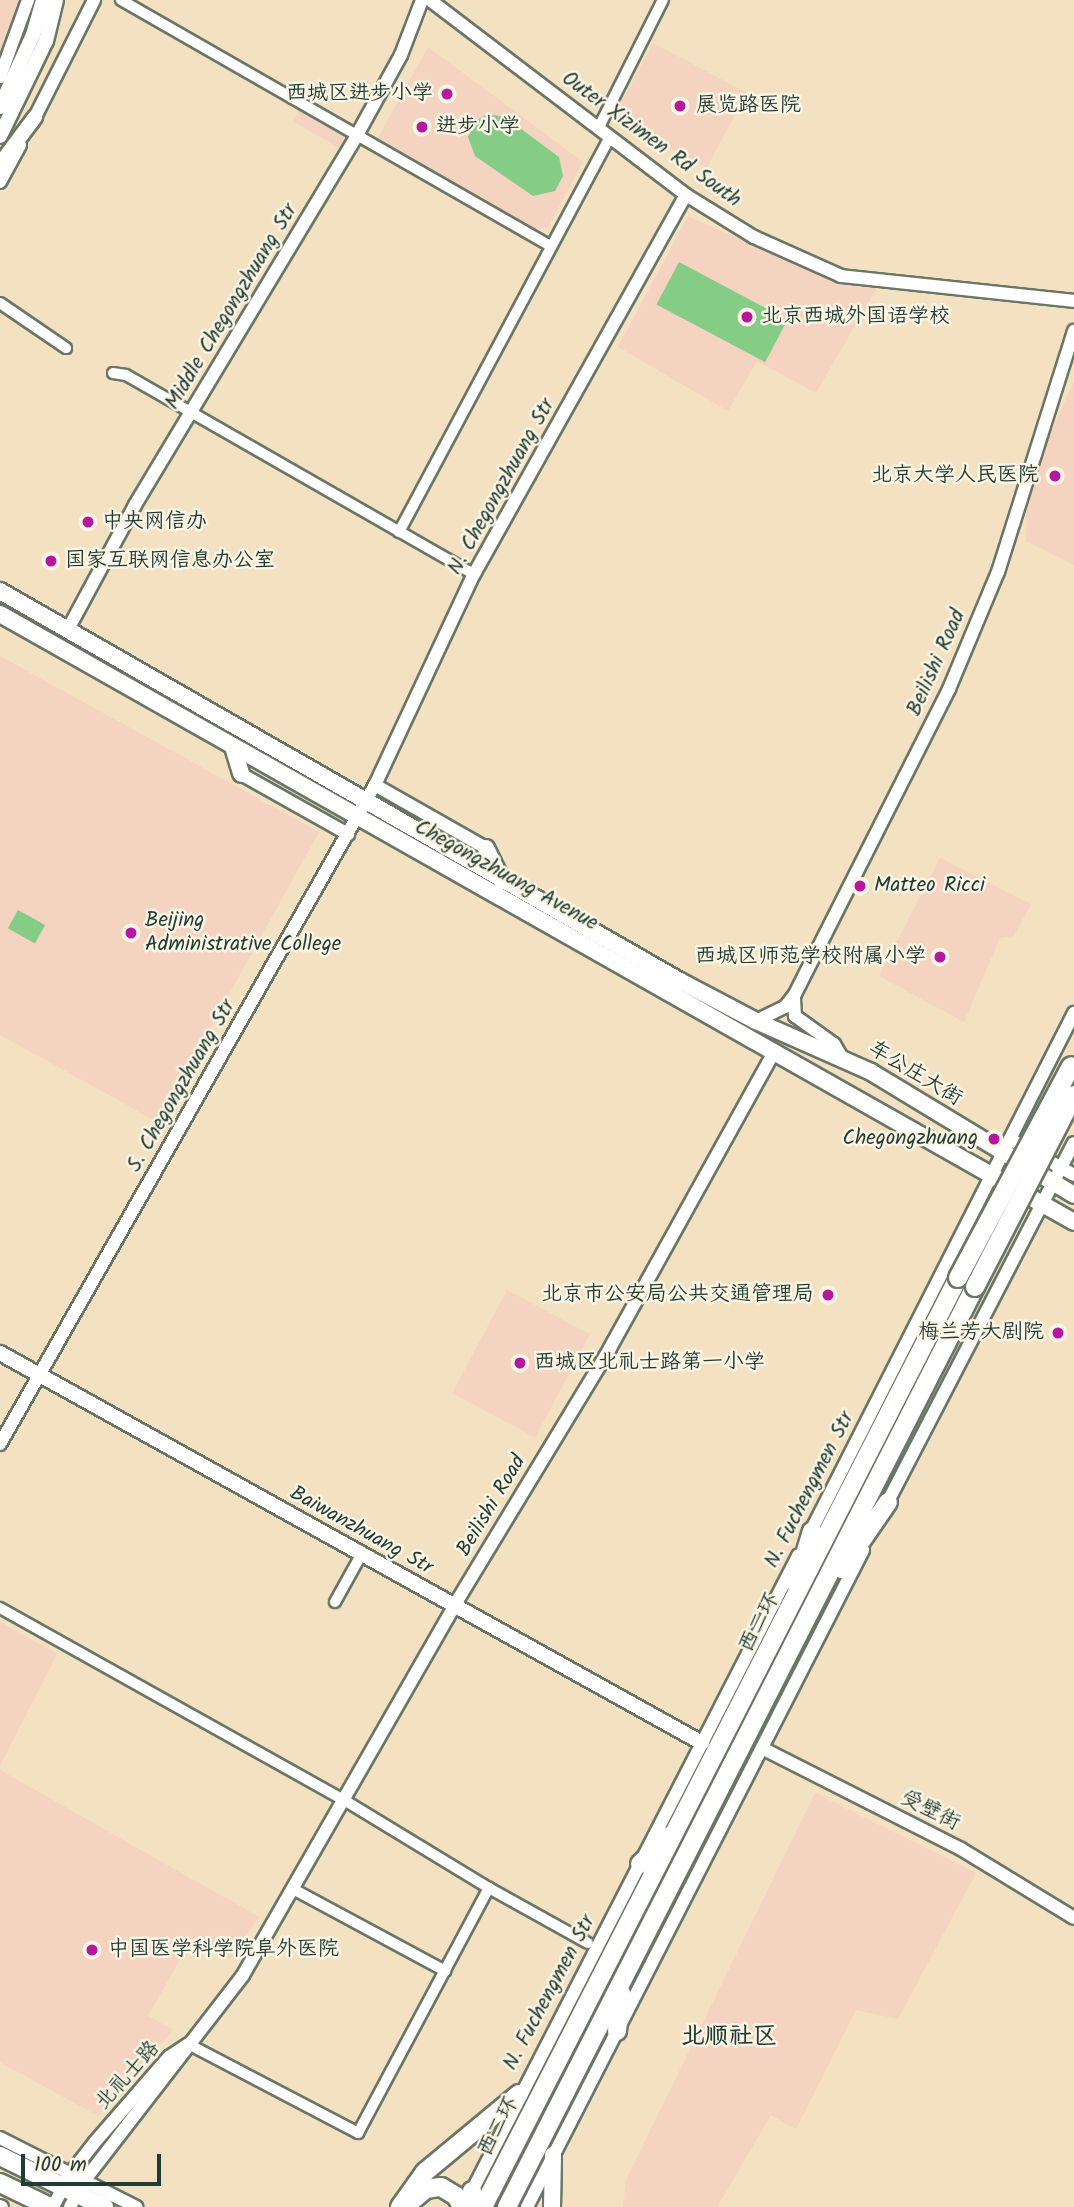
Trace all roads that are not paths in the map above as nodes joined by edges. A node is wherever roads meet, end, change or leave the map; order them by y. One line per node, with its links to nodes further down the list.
1 (28, 0): 9 (street)
2 (43, 0): 10 (main road)
3 (56, 0): 14 (main road)
4 (94, 0): 11 (street)
5 (121, 0): 13 (street)
6 (422, 0): 13 (street, Middle Chegongzhuang Str)
7 (430, 0): 12 (street, Outer Xizimen Rd South)
8 (663, 0): 12 (street)
9 (0, 78)
10 (0, 107)
11 (35, 117): 16 (main road); 17 (street)
12 (600, 125): 15 (street, Outer Xizimen Rd South)
13 (357, 135): 19 (street); 25 (street, Middle Chegongzhuang Str)
14 (0, 136)
15 (610, 137): 18 (street, Outer Xizimen Rd South); 19 (street)
16 (0, 164)
17 (0, 182)
18 (686, 195): 20 (street, Outer Xizimen Rd South); 27 (street, N. Chegongzhuang Str)
19 (549, 245): 26 (street)
20 (1074, 301)
21 (0, 303): 23 (street)
22 (1074, 331): 38 (street, Beilishi Road)
23 (66, 348)
24 (113, 373): 25 (street)
25 (190, 414): 26 (street); 30 (street, Middle Chegongzhuang Str)
26 (399, 532): 27 (street)
27 (474, 574): 33 (street, N. Chegongzhuang Str)
28 (0, 592): 30 (main road, Chegongzhuang Avenue)
29 (0, 614): 31 (main road, Chegongzhuang Avenue)
30 (67, 631): 34 (main road, Chegongzhuang Avenue)
31 (233, 747): 32 (main road); 34 (main road, Chegongzhuang Avenue)
32 (241, 774): 35 (street)
33 (375, 785): 34 (street, N. Chegongzhuang Str); 36 (street)
34 (361, 811): 35 (street, S. Chegongzhuang Str); 37 (main road, Chegongzhuang Avenue); 41 (main road, Chegongzhuang Avenue)
35 (348, 834): 54 (street, S. Chegongzhuang Str)
36 (486, 848): 37 (main road)
37 (502, 881): 40 (main road, Chegongzhuang Avenue)
38 (795, 994): 40 (street, Beilishi Road); 42 (street)
39 (1074, 1013): 46 (street, N. Fuchengmen Str)
40 (756, 1021): 42 (main road, Chegongzhuang Avenue)
41 (774, 1052): 47 (main road, Chegongzhuang Avenue); 60 (street, Beilishi Road)
42 (841, 1056): 46 (main road, 车公庄大街)
43 (1072, 1063): 62 (highway, 西二环, bridge)
44 (1074, 1095): 62 (highway, 西二环, bridge)
45 (1074, 1143): 48 (street)
46 (1007, 1145): 47 (street, N. Fuchengmen Str); 48 (main road, 车公庄大街)
47 (991, 1175): 51 (main road, Chegongzhuang Avenue); 57 (street, N. Fuchengmen Str)
48 (1058, 1175): 49 (street); 50 (main road, 车公庄大街); 51 (street)
49 (1074, 1175)
50 (1074, 1195)
51 (1044, 1205): 52 (main road, Chegongzhuang Avenue); 56 (street)
52 (1074, 1222)
53 (0, 1353): 54 (main road, Baiwanzhuang Str)
54 (40, 1374): 55 (street, S. Chegongzhuang Str); 58 (main road, Baiwanzhuang Str)
55 (0, 1444)
56 (888, 1502): 62 (highway); 64 (street)
57 (811, 1531): 62 (highway); 63 (street, N. Fuchengmen Str)
58 (362, 1555): 59 (street); 60 (main road, Baiwanzhuang Str)
59 (335, 1602)
60 (454, 1606): 63 (main road, Baiwanzhuang Str); 65 (street, Beilishi Road)
61 (0, 1608): 65 (street)
62 (792, 1629): 66 (highway, 西二环); 73 (highway, 西二环)
63 (702, 1743): 67 (street, N. Fuchengmen Str)
64 (762, 1748): 70 (street, 受壁街); 74 (street)
65 (344, 1800): 68 (street); 69 (street, Beilishi Road)
66 (681, 1823): 67 (highway); 88 (highway, 西二环)
67 (640, 1864): 76 (street, N. Fuchengmen Str)
68 (489, 1888): 71 (street); 72 (street)
69 (293, 1889): 72 (street); 75 (street, Beilishi Road)
70 (1074, 1919)
71 (589, 1943)
72 (444, 1971): 75 (street)
73 (622, 1983): 74 (highway); 89 (highway, 西二环)
74 (617, 2031): 78 (street)
75 (188, 2044): 81 (street, 北礼士路)
76 (519, 2094): 82 (street, N. Fuchengmen Str); 86 (highway)
77 (0, 2138): 81 (street)
78 (553, 2155): 90 (street); 91 (main road)
79 (0, 2156): 81 (highway)
80 (0, 2183): 83 (highway)
81 (73, 2188): 83 (street, 北礼士路); 84 (highway); 85 (street)
82 (468, 2203): 87 (highway)
83 (51, 2207)
84 (104, 2207)
85 (136, 2207)
86 (400, 2207)
87 (407, 2207)
88 (483, 2207)
89 (507, 2207)
90 (527, 2207)
91 (552, 2207)

